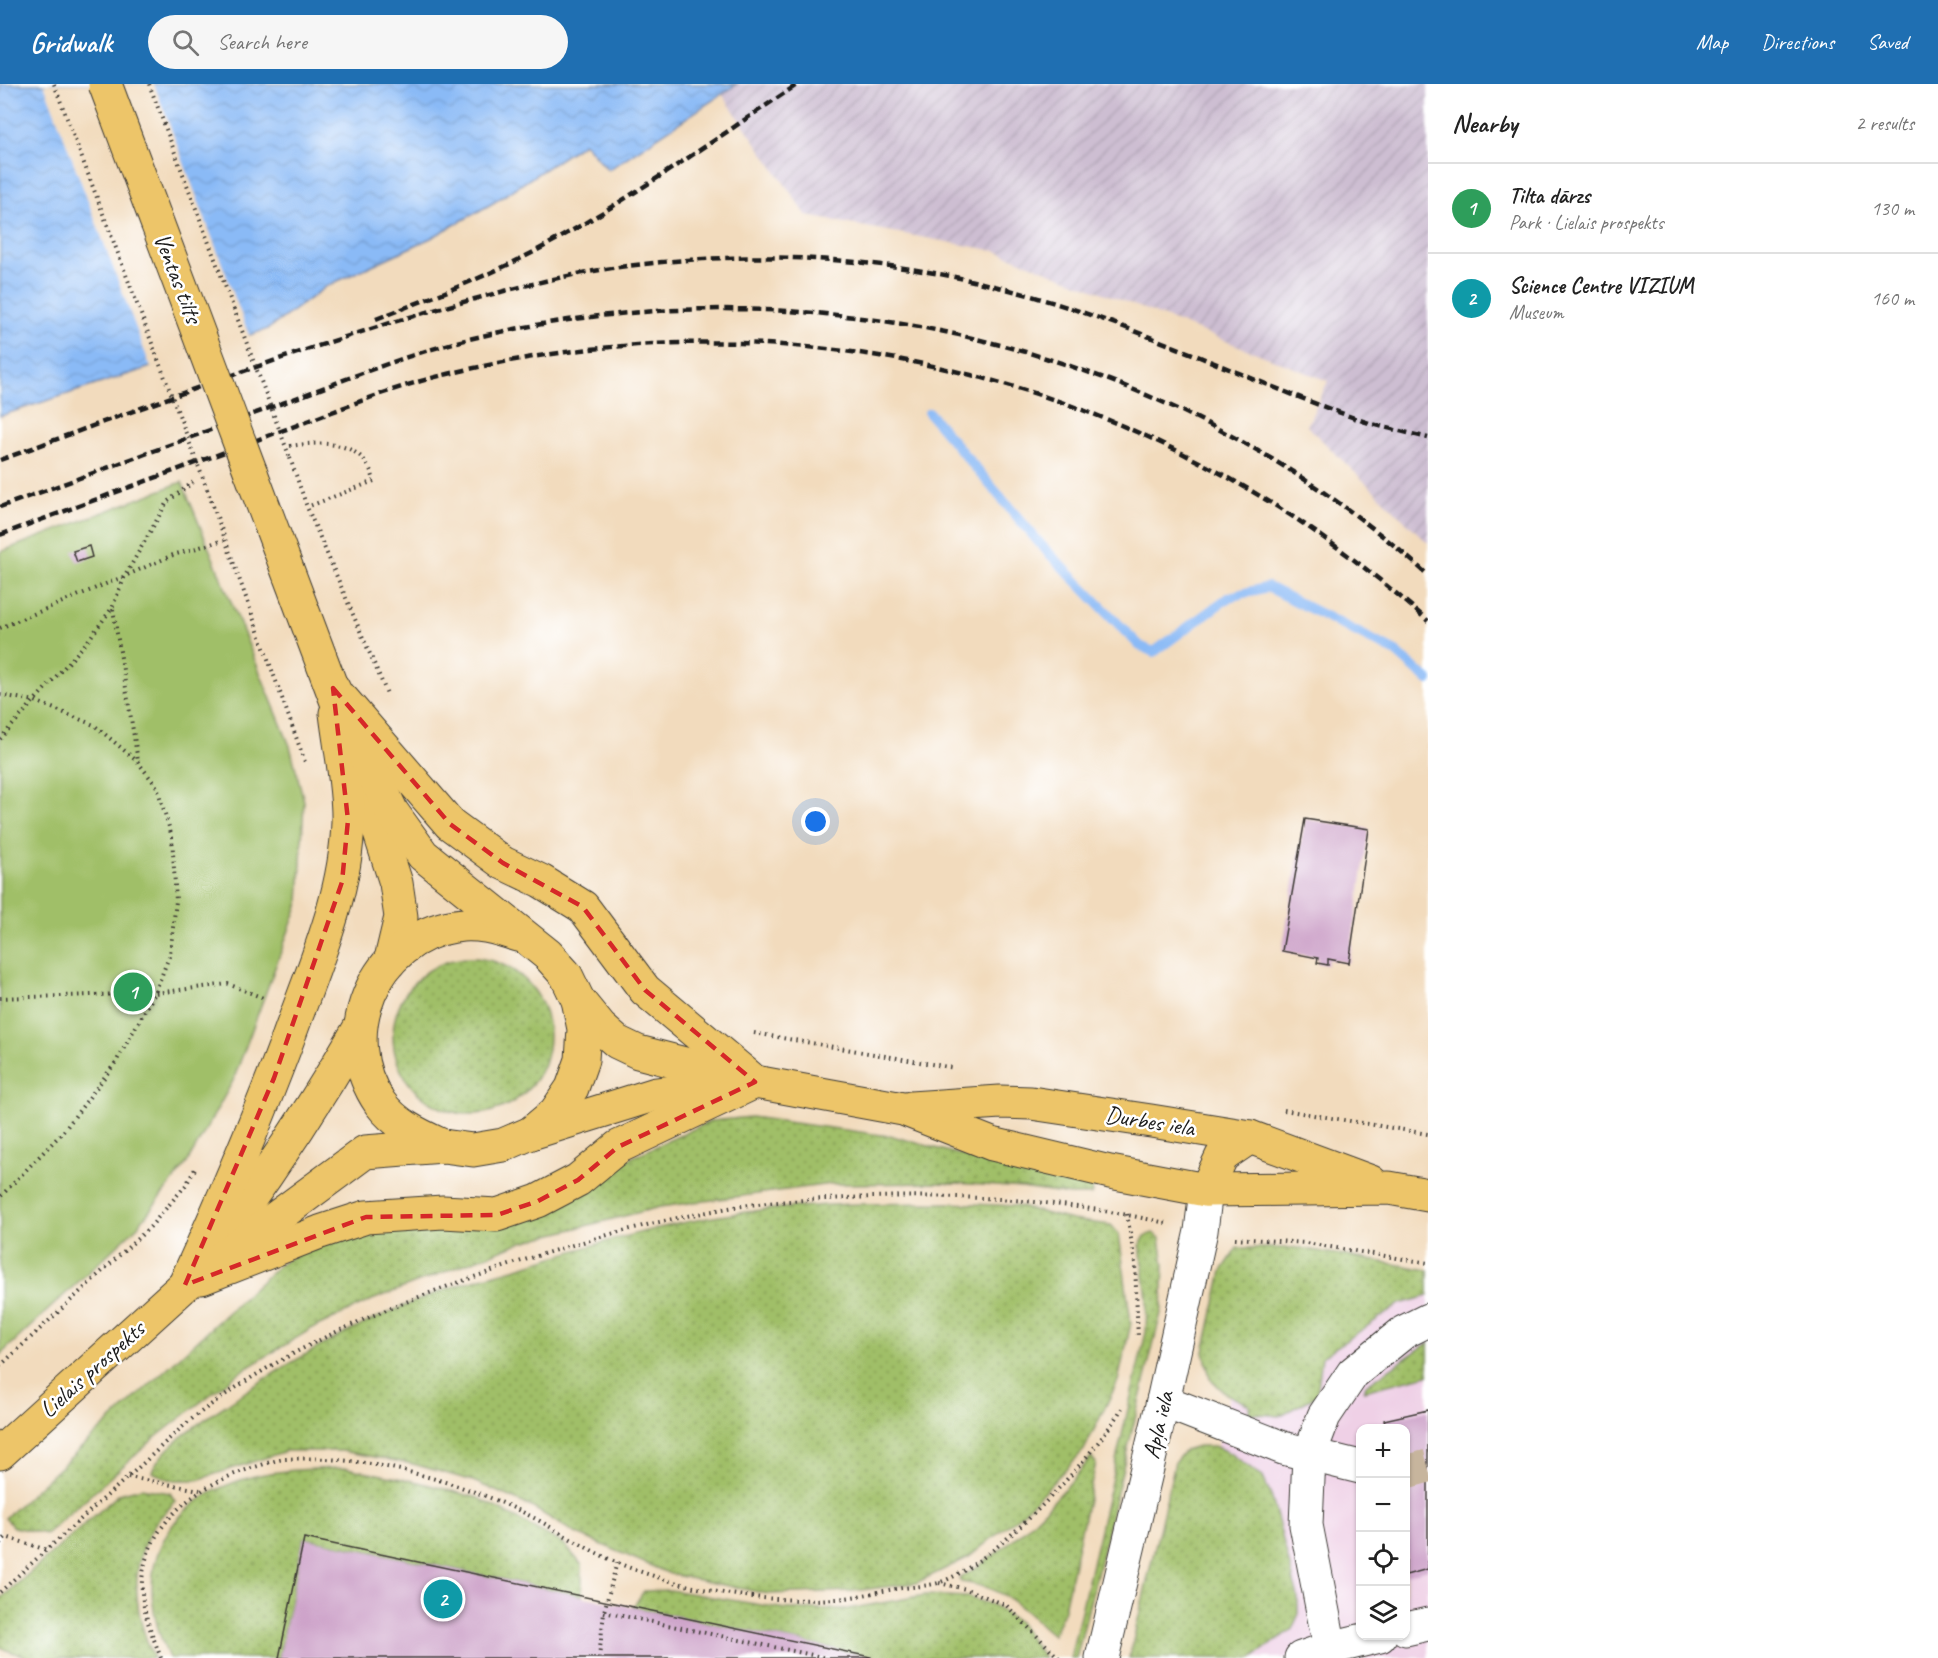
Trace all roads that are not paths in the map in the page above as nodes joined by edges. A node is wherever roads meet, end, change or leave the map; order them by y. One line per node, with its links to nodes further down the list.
1 (105, 84): 2 (main road, Ventas tilts, bridge)
2 (333, 688): 3 (main road); 4 (main road); 7 (main road); 15 (main road)
3 (526, 938): 4 (main road); 5 (main road)
4 (391, 959): 6 (main road)
5 (578, 1000): 7 (main road); 9 (main road)
6 (360, 1029): 11 (main road); 15 (main road)
7 (755, 1082): 8 (main road, Durbes iela); 9 (main road); 15 (main road)
8 (903, 1109): 10 (main road, Durbes iela); 13 (main road, Durbes iela)
9 (531, 1133): 11 (main road)
10 (1250, 1137): 12 (main road, Durbes iela); 13 (main road)
11 (443, 1146): 15 (main road)
12 (1389, 1188): 13 (main road, Durbes iela); 14 (main road, Durbes iela)
13 (1206, 1190): 17 (street, Apļa iela)
14 (1428, 1195)
15 (185, 1285): 18 (main road, Lielais prospekts)
16 (1428, 1320): 19 (street)
17 (1164, 1401): 19 (street); 25 (street, Apļa iela)
18 (0, 1453)
19 (1309, 1456): 20 (street); 24 (street)
20 (1356, 1466)
21 (1428, 1624): 22 (street)
22 (1410, 1628)
23 (1362, 1640): 24 (street)
24 (1316, 1653)
25 (1102, 1658)

